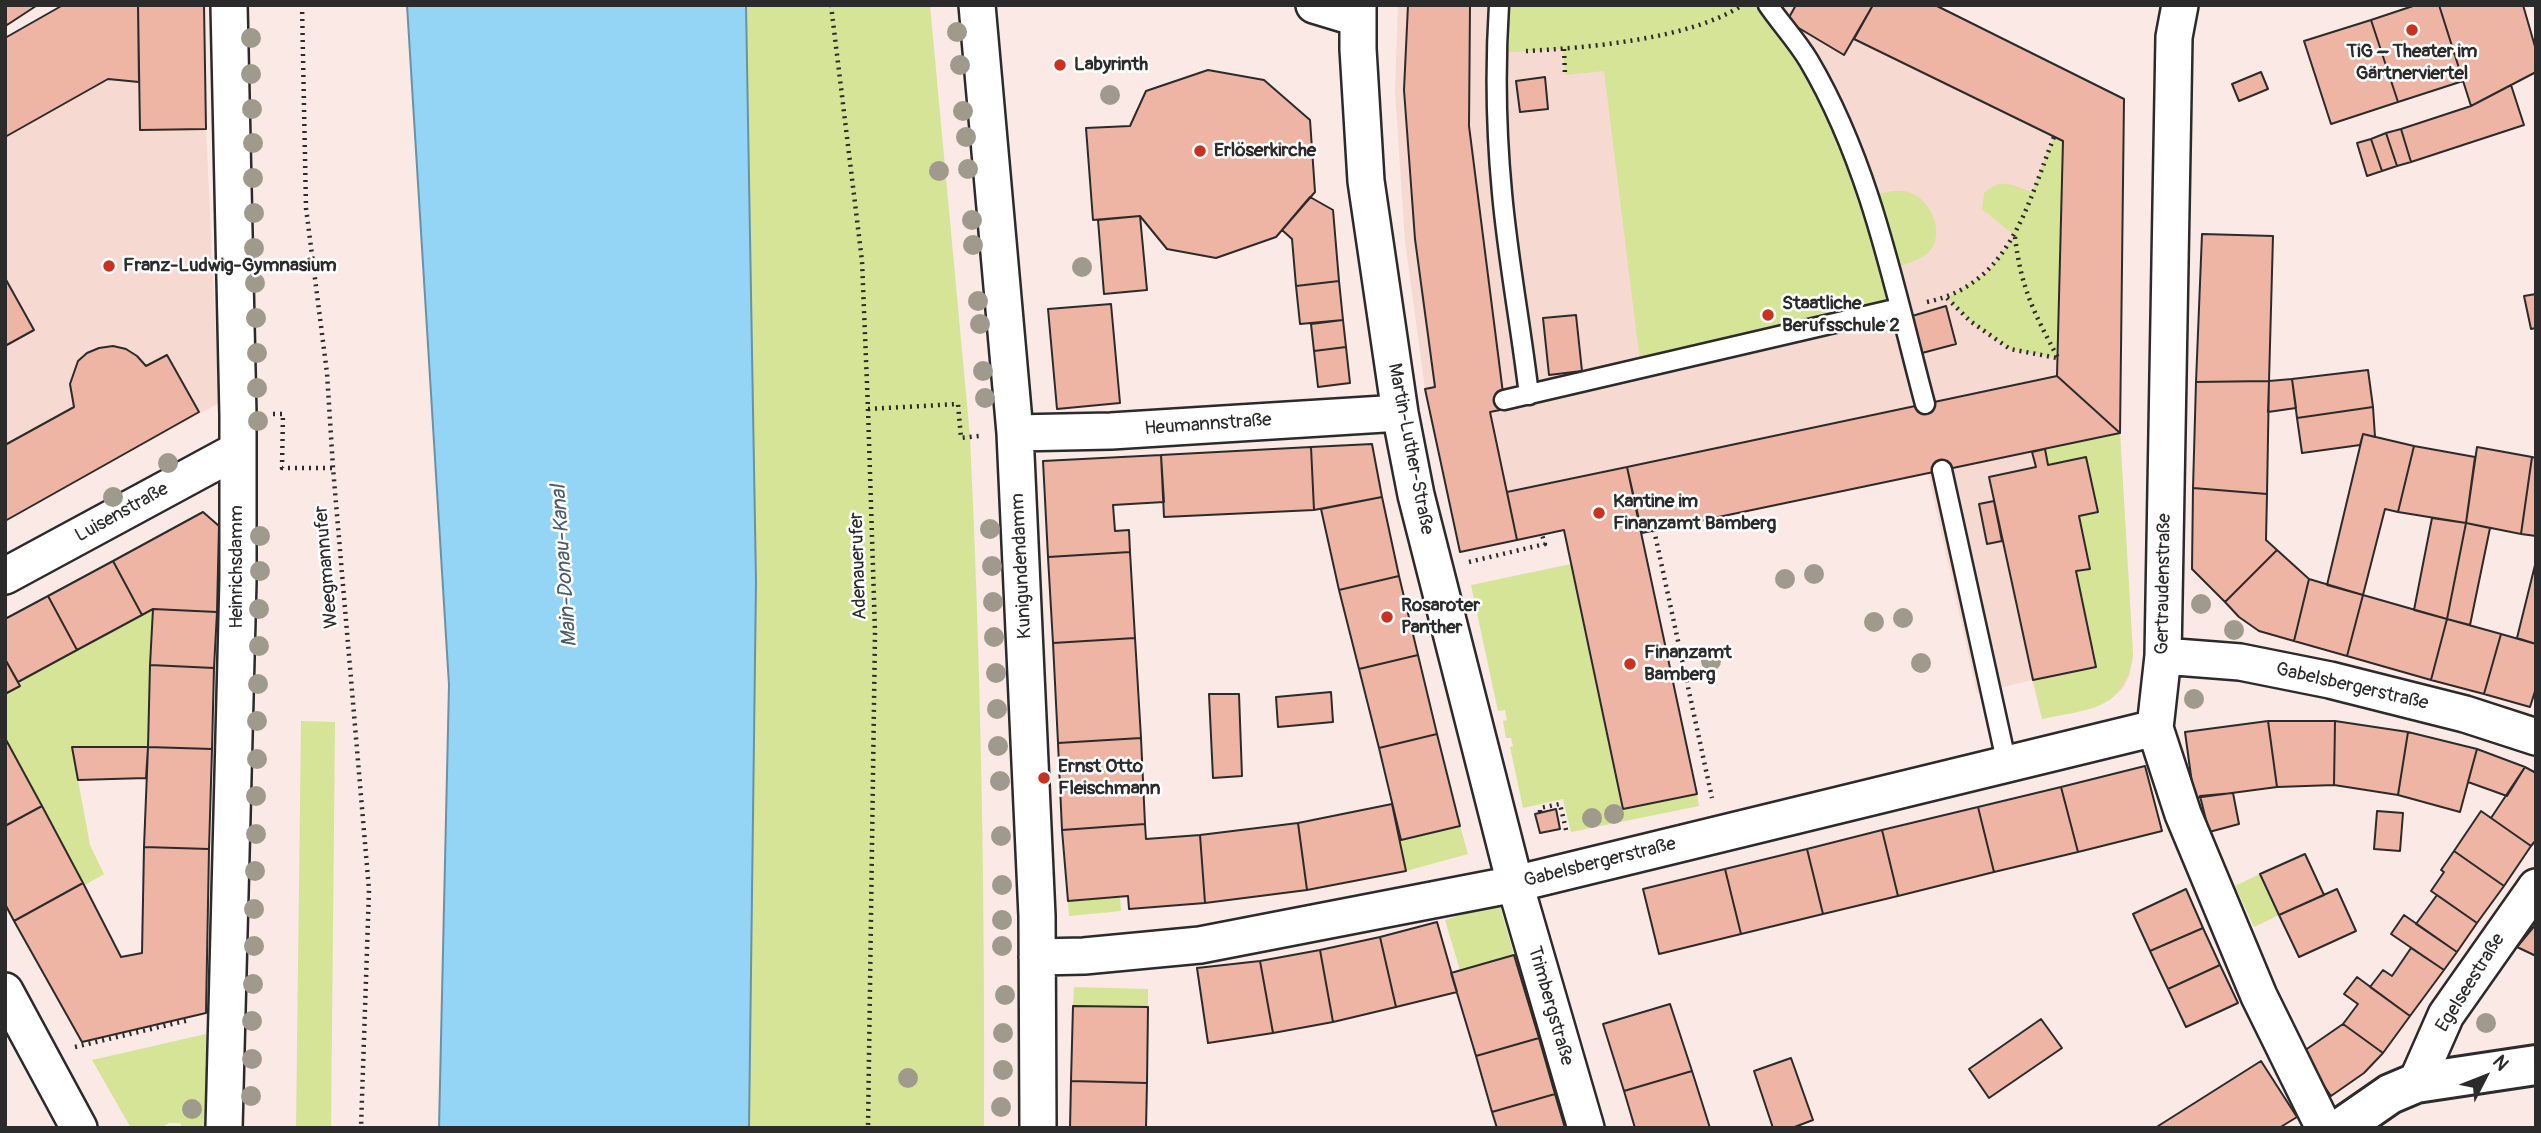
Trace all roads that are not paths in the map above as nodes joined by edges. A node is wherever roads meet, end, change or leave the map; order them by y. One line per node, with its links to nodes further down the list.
1 (229, 5): 14 (street, Heinrichsdamm)
2 (977, 5): 13 (street, Kunigundendamm)
3 (1314, 5): 7 (street)
4 (1499, 5): 9 (lane)
5 (1768, 5): 8 (lane)
6 (2180, 5): 17 (street, Gertraudenstraße)
7 (1358, 11): 12 (street, Martin-Luther-Straße)
8 (1899, 308): 9 (lane); 11 (lane)
9 (1529, 395): 10 (lane)
10 (1504, 400)
11 (1924, 404)
12 (1400, 413): 13 (street, Heumannstraße); 21 (street, Martin-Luther-Straße)
13 (1015, 433): 23 (street, Kunigundendamm)
14 (238, 450): 16 (street, Luisenstraße); 28 (street, Heinrichsdamm)
15 (1942, 470): 20 (lane)
16 (5, 576)
17 (2163, 656): 18 (street, Gertraudenstraße); 19 (street, Gabelsbergerstraße)
18 (2155, 728): 20 (street, Gabelsbergerstraße); 31 (street, Gertraudenstraße)
19 (2536, 737)
20 (2007, 765): 21 (street, Gabelsbergerstraße)
21 (1515, 884): 23 (street, Gabelsbergerstraße); 30 (street, Trimbergstraße)
22 (2536, 887): 26 (street, Egelseestraße)
23 (1037, 957): 29 (street, Kunigundendamm)
24 (5, 991): 27 (street)
25 (2536, 1065): 26 (street)
26 (2416, 1083): 32 (street)
27 (79, 1128)
28 (224, 1128)
29 (1038, 1128)
30 (1586, 1128)
31 (2324, 1128)
32 (2341, 1128)

